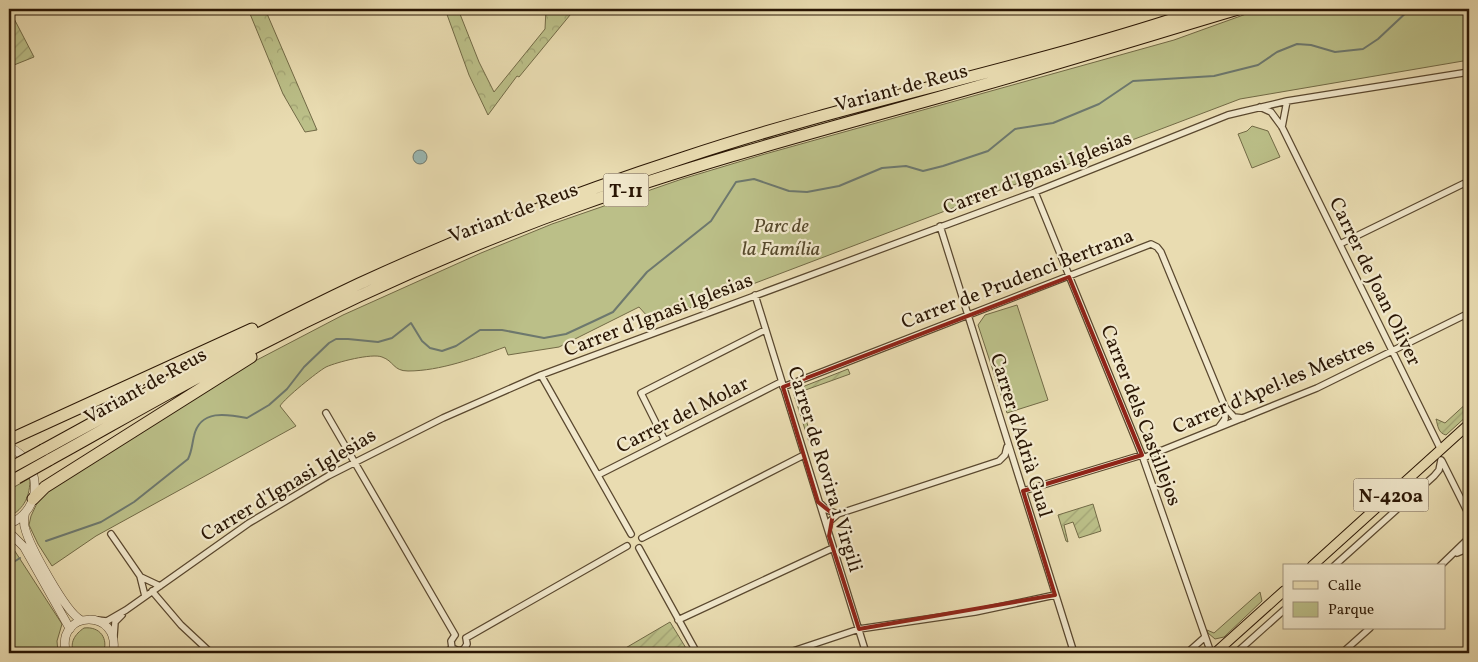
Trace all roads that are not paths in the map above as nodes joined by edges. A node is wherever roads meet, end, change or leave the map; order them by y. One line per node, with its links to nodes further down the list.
1 (1204, 9): 12 (highway, Variant de Reus / T-11)
2 (1238, 9): 14 (highway, Variant de Reus / T-11)
3 (1469, 72): 4 (street, Carrer d'Ignasi Iglesias)
4 (1287, 102): 5 (street, Carrer d'Ignasi Iglesias); 6 (street)
5 (1259, 107): 6 (street, Carrer de Joan Oliver); 8 (street, Carrer d'Ignasi Iglesias)
6 (1282, 127): 10 (street, Carrer de Joan Oliver)
7 (1469, 181): 10 (street)
8 (1034, 192): 9 (street, Carrer d'Ignasi Iglesias); 11 (street, Carrer dels Castillejos)
9 (940, 226): 13 (street, Carrer d'Ignasi Iglesias); 16 (street, Carrer d'Adrià Gual)
10 (1340, 244): 18 (street, Carrer de Joan Oliver)
11 (1069, 277): 16 (street, Carrer de Prudenci Bertrana); 21 (street, Carrer de Prudenci Bertrana); 33 (street, Carrer dels Castillejos)
12 (358, 285): 26 (highway); 31 (highway, Variant de Reus / T-11)
13 (754, 295): 17 (street, Carrer de Rovira i Virgili); 19 (street, Carrer d'Ignasi Iglesias)
14 (346, 303): 31 (highway, Variant de Reus / T-11); 40 (highway)
15 (1469, 313): 18 (street, Carrer d'Apel·les Mestres)
16 (968, 314): 20 (street, Carrer de Prudenci Bertrana); 28 (street, Carrer d'Adrià Gual)
17 (765, 330): 20 (street, Carrer de Rovira i Virgili); 27 (street)
18 (1392, 351): 23 (street, Carrer d'Apel·les Mestres); 30 (street, Carrer de Joan Oliver)
19 (541, 375): 35 (street, Carrer d'Ignasi Iglesias); 38 (street)
20 (782, 384): 27 (street, Carrer del Molar); 32 (street, Carrer de Rovira i Virgili)
21 (1224, 407): 23 (street); 25 (street)
22 (326, 413): 35 (street)
23 (1243, 418): 25 (street, Carrer d'Apel·les Mestres)
24 (1469, 424): 30 (main road, N-420a)
25 (1218, 428): 33 (street, Carrer d'Apel·les Mestres)
26 (9, 440)
27 (665, 441): 38 (street, Carrer del Molar)
28 (1008, 445): 34 (street); 36 (street, Carrer d'Adrià Gual)
29 (9, 447): 40 (street)
30 (1440, 454): 44 (street, Carrer de Joan Oliver); 57 (main road, N-420a); 58 (street)
31 (46, 455): 37 (highway, Variant de Reus / T-11, bridge)
32 (804, 456): 41 (street, Carrer de Rovira i Virgili); 50 (street)
33 (1143, 456): 39 (street, Carrer d'Apel·les Mestres); 76 (street, Carrer dels Castillejos)
34 (999, 460): 36 (street); 43 (street)
35 (354, 461): 61 (street, Carrer d'Ignasi Iglesias); 74 (street)
36 (1015, 467): 39 (street, Carrer d'Adrià Gual)
37 (12, 474)
38 (598, 475): 48 (street)
39 (1023, 491): 64 (street, Carrer d'Adrià Gual)
40 (33, 499): 42 (street)
41 (818, 502): 43 (street); 49 (street, Carrer de Rovira i Virgili)
42 (25, 513): 45 (street); 68 (street)
43 (838, 514): 49 (street)
44 (1469, 515)
45 (9, 524)
46 (9, 532): 71 (street)
47 (111, 534): 60 (street)
48 (631, 534): 50 (street); 52 (street)
49 (829, 536): 54 (street, Carrer de Rovira i Virgili)
50 (642, 538): 53 (street)
51 (1469, 538): 56 (street)
52 (628, 546): 53 (street); 77 (street)
53 (639, 548): 70 (street)
54 (833, 548): 70 (street); 72 (street, Carrer de Rovira i Virgili)
55 (1469, 548): 56 (street)
56 (1451, 556): 59 (street)
57 (1314, 564)
58 (1336, 564)
59 (1442, 564)
60 (140, 576): 61 (street); 65 (street)
61 (160, 586): 62 (street, Carrer d'Ignasi Iglesias)
62 (152, 591): 65 (street, Carrer d'Ignasi Iglesias); 82 (street)
63 (1283, 592): 90 (main road)
64 (1055, 594): 72 (street); 87 (street, Carrer d'Adrià Gual)
65 (145, 596): 66 (street, Carrer d'Ignasi Iglesias)
66 (126, 610): 69 (street, Carrer d'Ignasi Iglesias); 75 (street, Carrer d'Ignasi Iglesias)
67 (1283, 611): 91 (street)
68 (81, 620): 69 (street); 71 (street)
69 (97, 620): 75 (street)
70 (678, 620): 84 (street)
71 (70, 629): 80 (street)
72 (859, 629): 85 (street); 86 (street, Carrer de Rovira i Virgili)
73 (1368, 630): 92 (street)
74 (455, 635): 77 (street); 78 (street)
75 (114, 637): 81 (street)
76 (1205, 637): 88 (street); 89 (street, Carrer dels Castillejos)
77 (466, 638): 79 (street)
78 (452, 648): 79 (street); 83 (street)
79 (464, 652)
80 (66, 653)
81 (113, 653)
82 (211, 653)
83 (445, 653)
84 (697, 653)
85 (787, 653)
86 (866, 653)
87 (1074, 653)
88 (1187, 653)
89 (1211, 653)
90 (1215, 653)
91 (1236, 653)
92 (1342, 653)

